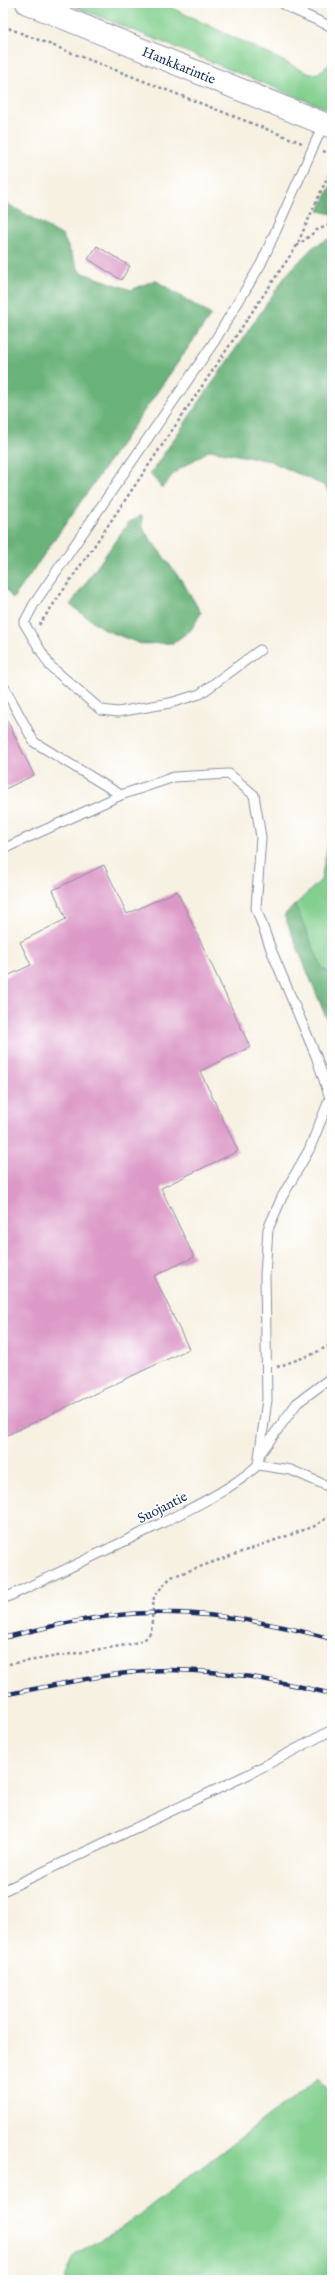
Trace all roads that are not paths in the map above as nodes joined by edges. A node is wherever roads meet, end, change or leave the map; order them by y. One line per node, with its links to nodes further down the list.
1 (27, 3): 4 (main road, Hankkarintie)
2 (282, 3): 3 (lane)
3 (332, 27)
4 (328, 125): 5 (lane)
5 (260, 650)
6 (3, 686): 7 (lane)
7 (121, 795): 8 (lane); 10 (lane)
8 (3, 848)
9 (332, 1377): 10 (lane)
10 (260, 1454): 11 (lane)
11 (258, 1465): 12 (lane); 13 (lane, Suojantie)
12 (332, 1488)
13 (3, 1599)
14 (332, 1730): 15 (lane)
15 (3, 1891)

